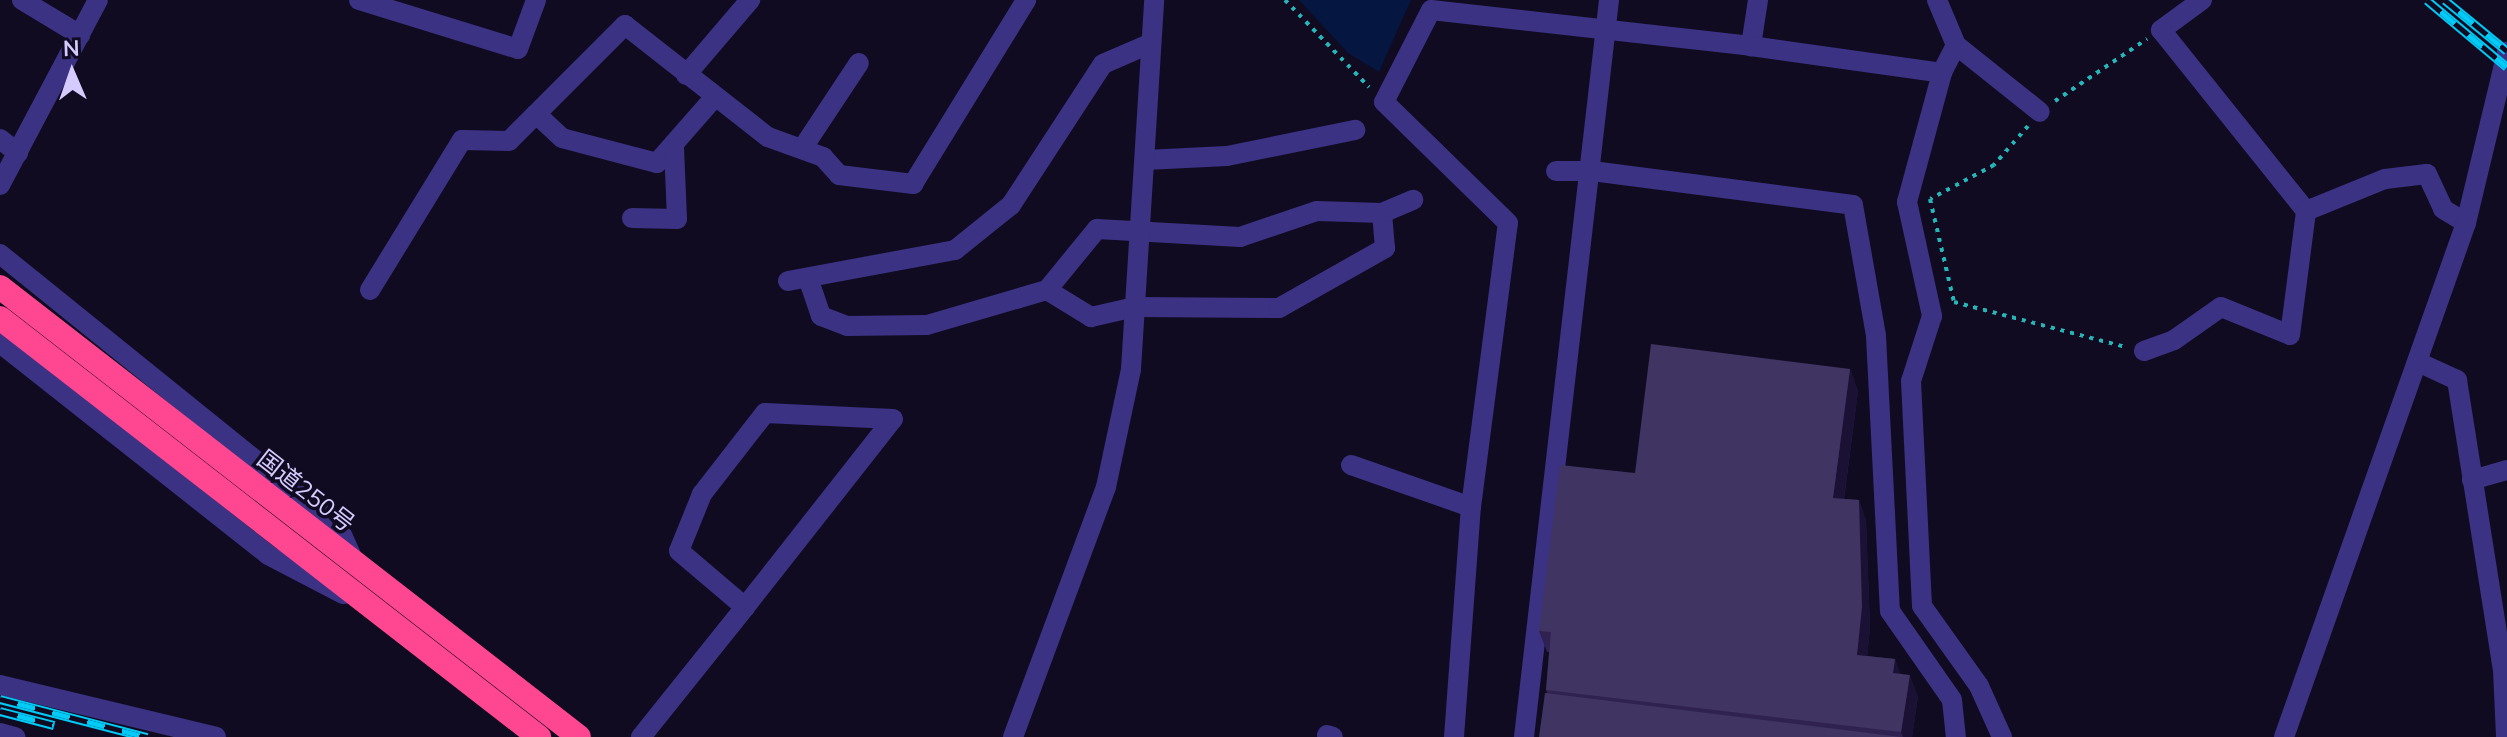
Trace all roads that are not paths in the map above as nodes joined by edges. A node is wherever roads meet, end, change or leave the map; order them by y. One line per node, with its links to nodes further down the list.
1 (22, 0): 13 (street)
2 (98, 0): 13 (street)
3 (359, 0): 4 (street)
4 (536, 0)
5 (750, 0): 20 (street)
6 (1026, 0): 27 (street)
7 (1154, 0): 14 (street)
8 (1609, 0): 12 (street)
9 (1758, 0): 16 (street)
10 (1937, 0): 15 (street)
11 (2202, 0): 34 (street)
12 (1605, 29): 16 (street); 31 (street); 51 (street)
13 (80, 35): 28 (street)
14 (1149, 44): 29 (street); 42 (street)
15 (1956, 45): 19 (street); 22 (street)
16 (1751, 46): 19 (street)
17 (2507, 52): 37 (street)
18 (859, 63): 27 (street)
19 (1942, 73): 66 (street)
20 (686, 75): 21 (street); 23 (street)
21 (713, 99): 26 (street); 27 (street)
22 (2040, 112)
23 (536, 114): 26 (street); 41 (street)
24 (1355, 130): 29 (street)
25 (0, 139): 28 (street)
26 (674, 147): 36 (street)
27 (802, 149)
28 (18, 153): 32 (street)
29 (1145, 160): 38 (street)
30 (1556, 171): 31 (street)
31 (1592, 171): 64 (street); 65 (street)
32 (0, 185)
33 (1413, 200): 35 (street)
34 (2306, 211): 37 (street); 46 (street)
35 (1382, 213): 38 (street); 43 (street)
36 (632, 218)
37 (2466, 223): 47 (street)
38 (1142, 231): 42 (street); 43 (street)
39 (0, 254): 52 (street)
40 (0, 287): 52 (highway, 国道250号)
41 (370, 290)
42 (1047, 290): 43 (street)
43 (1135, 307): 62 (street)
44 (0, 318): 54 (highway)
45 (0, 343): 54 (street)
46 (2144, 351)
47 (2420, 363): 50 (street); 67 (street)
48 (1351, 465): 51 (street)
49 (2507, 470): 50 (street)
50 (2472, 480): 68 (street)
51 (1471, 507): 63 (street)
52 (356, 565): 60 (highway, 国道250号)
53 (745, 607): 53 (street); 61 (street)
54 (382, 614): 59 (highway)
55 (0, 685): 58 (street)
56 (0, 733): 57 (street)
57 (15, 737)
58 (216, 737)
59 (539, 737)
60 (579, 737)
61 (641, 737)
62 (1013, 737)
63 (1454, 737)
64 (1524, 737)
65 (1956, 737)
66 (2002, 737)
67 (2284, 737)
68 (2506, 737)

